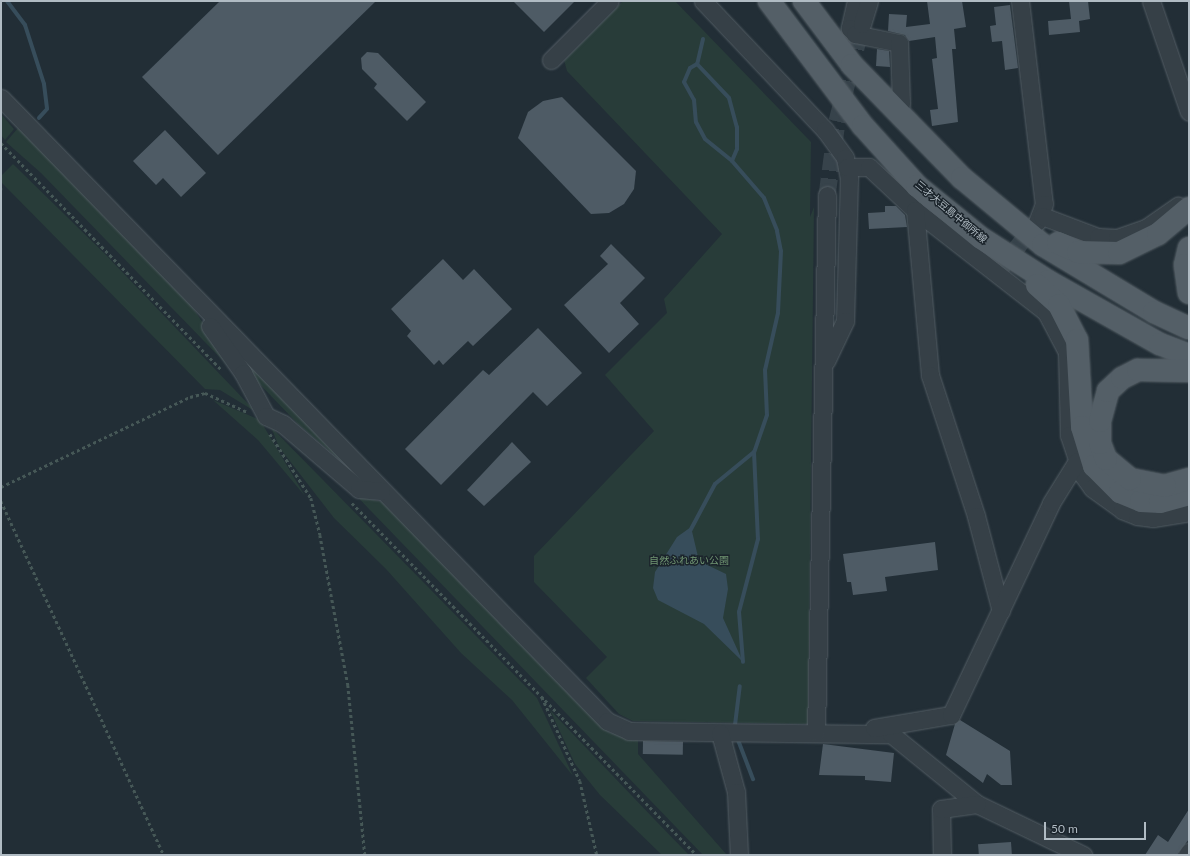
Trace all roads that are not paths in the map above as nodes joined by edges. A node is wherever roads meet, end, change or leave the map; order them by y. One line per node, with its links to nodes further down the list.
1 (610, 1): 10 (street)
2 (704, 1): 14 (street)
3 (769, 1): 20 (main road, 三才大豆島中御所線)
4 (804, 1): 19 (main road)
5 (856, 1): 12 (street)
6 (869, 1): 9 (street)
7 (1020, 1): 16 (street)
8 (1151, 1): 13 (street)
9 (862, 24)
10 (551, 60)
11 (1, 98): 23 (street)
12 (901, 104)
13 (1189, 112)
14 (847, 167): 18 (street); 26 (street)
15 (827, 195): 26 (street)
16 (1189, 198)
17 (1189, 208): 19 (main road)
18 (915, 210): 28 (street); 33 (street)
19 (1006, 215): 24 (main road)
20 (980, 238): 25 (main road, 三才大豆島中御所線); 31 (main road)
21 (1189, 248): 22 (main road)
22 (1189, 293)
23 (190, 294): 30 (street); 30 (street)
24 (1189, 328)
25 (1189, 355)
26 (824, 367): 34 (street)
27 (1189, 372): 29 (main road)
28 (1077, 461): 32 (street); 33 (street)
29 (1189, 479)
30 (381, 491): 35 (street)
31 (1189, 494)
32 (1189, 512)
33 (1001, 610): 36 (street)
34 (816, 732): 35 (street); 36 (street)
35 (720, 733): 39 (street)
36 (842, 733): 37 (street)
37 (977, 804): 40 (street); 41 (street)
38 (1189, 852): 42 (street)
39 (739, 855)
40 (942, 855)
41 (1083, 855)
42 (1187, 855)

